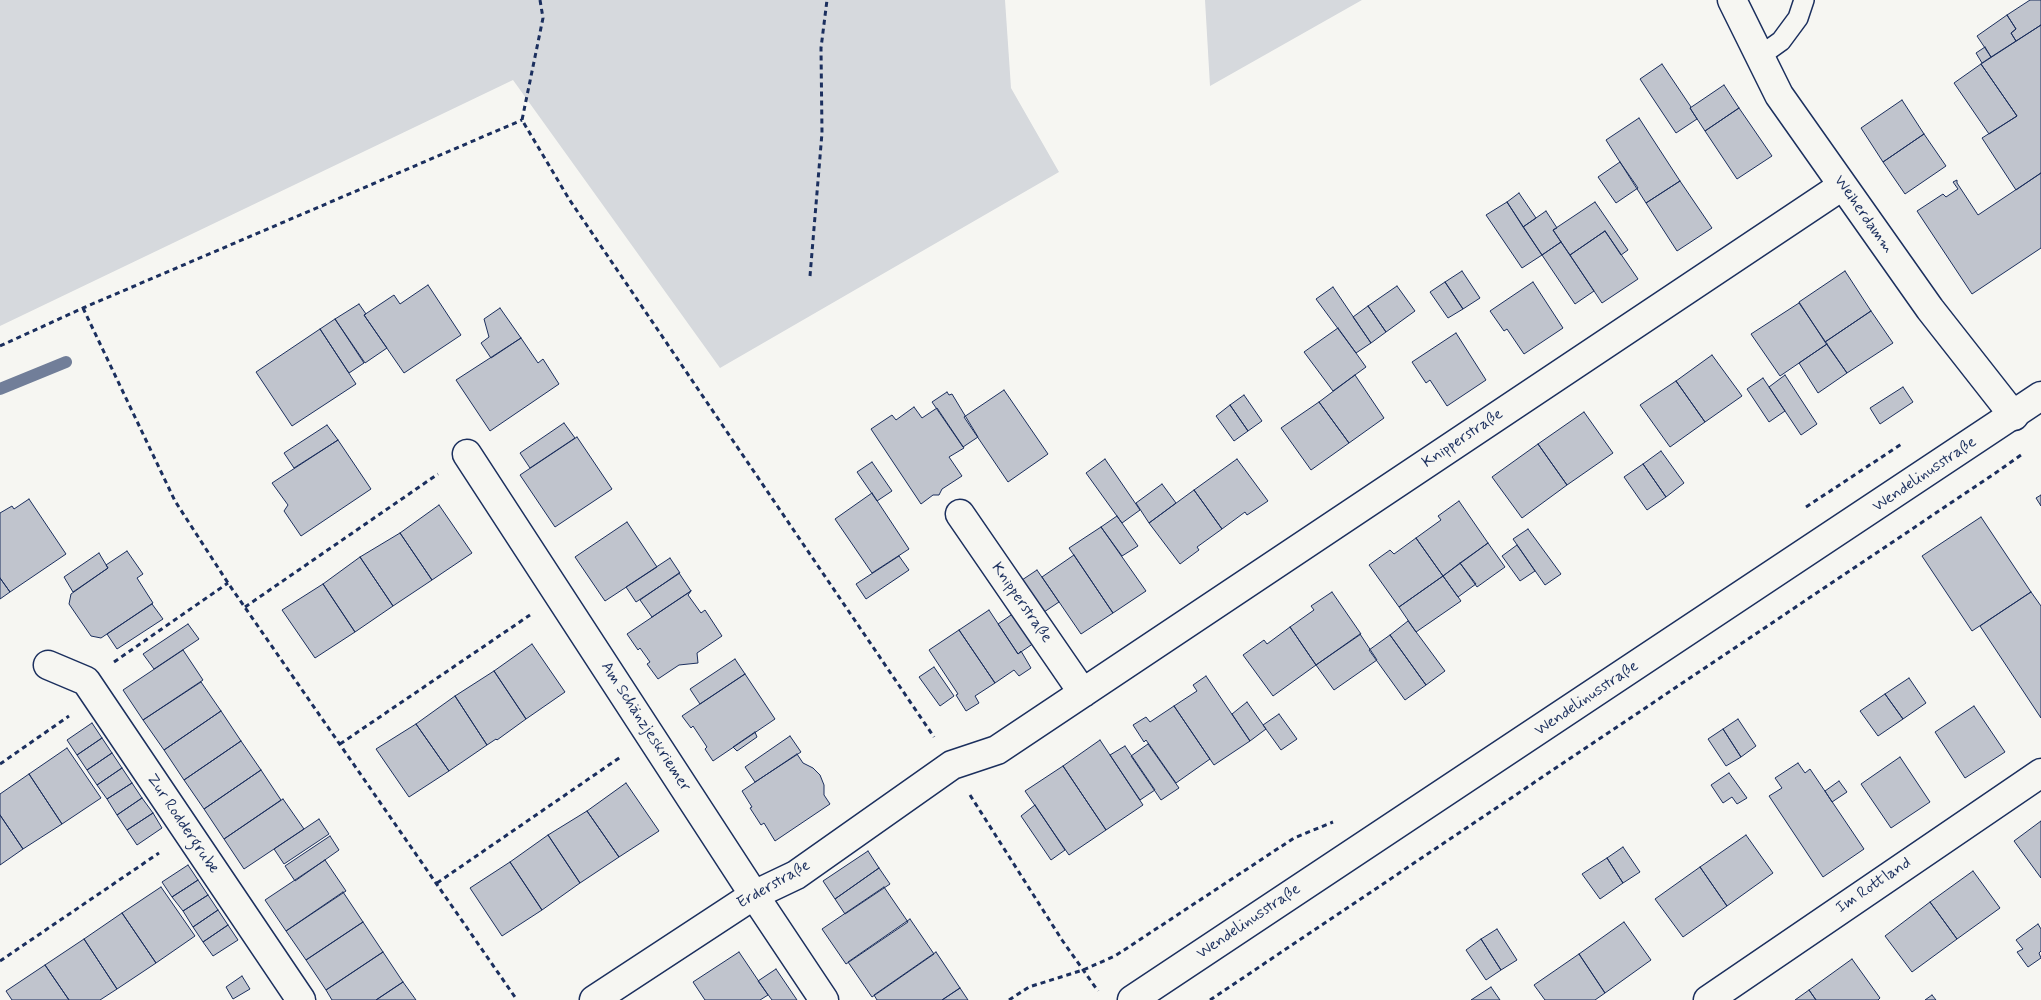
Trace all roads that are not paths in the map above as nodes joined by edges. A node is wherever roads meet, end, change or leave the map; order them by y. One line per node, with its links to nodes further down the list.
1 (1732, 0): 3 (street, Weiherdamm)
2 (1804, 0): 3 (lane)
3 (1760, 56): 4 (street, Weiherdamm)
4 (1842, 186): 6 (street, Weiherdamm); 10 (street, Knipperstraße)
5 (2041, 396): 6 (street, Wendelinusstraße)
6 (2014, 416): 17 (street, Wendelinusstraße)
7 (467, 454): 13 (street, Am Schänzjeskriemer)
8 (960, 514): 10 (street, Knipperstraße)
9 (48, 665): 14 (street, Zur Roddergrube)
10 (1083, 693): 11 (street, Knipperstraße)
11 (952, 765): 13 (street, Erderstraße)
12 (2041, 773): 18 (street, Im Rottland)
13 (754, 895): 15 (street, Erderstraße); 16 (street, Am Schänzjeskriemer)
14 (301, 1000)
15 (594, 1000)
16 (824, 1000)
17 (1132, 1000)
18 (1708, 1000)

